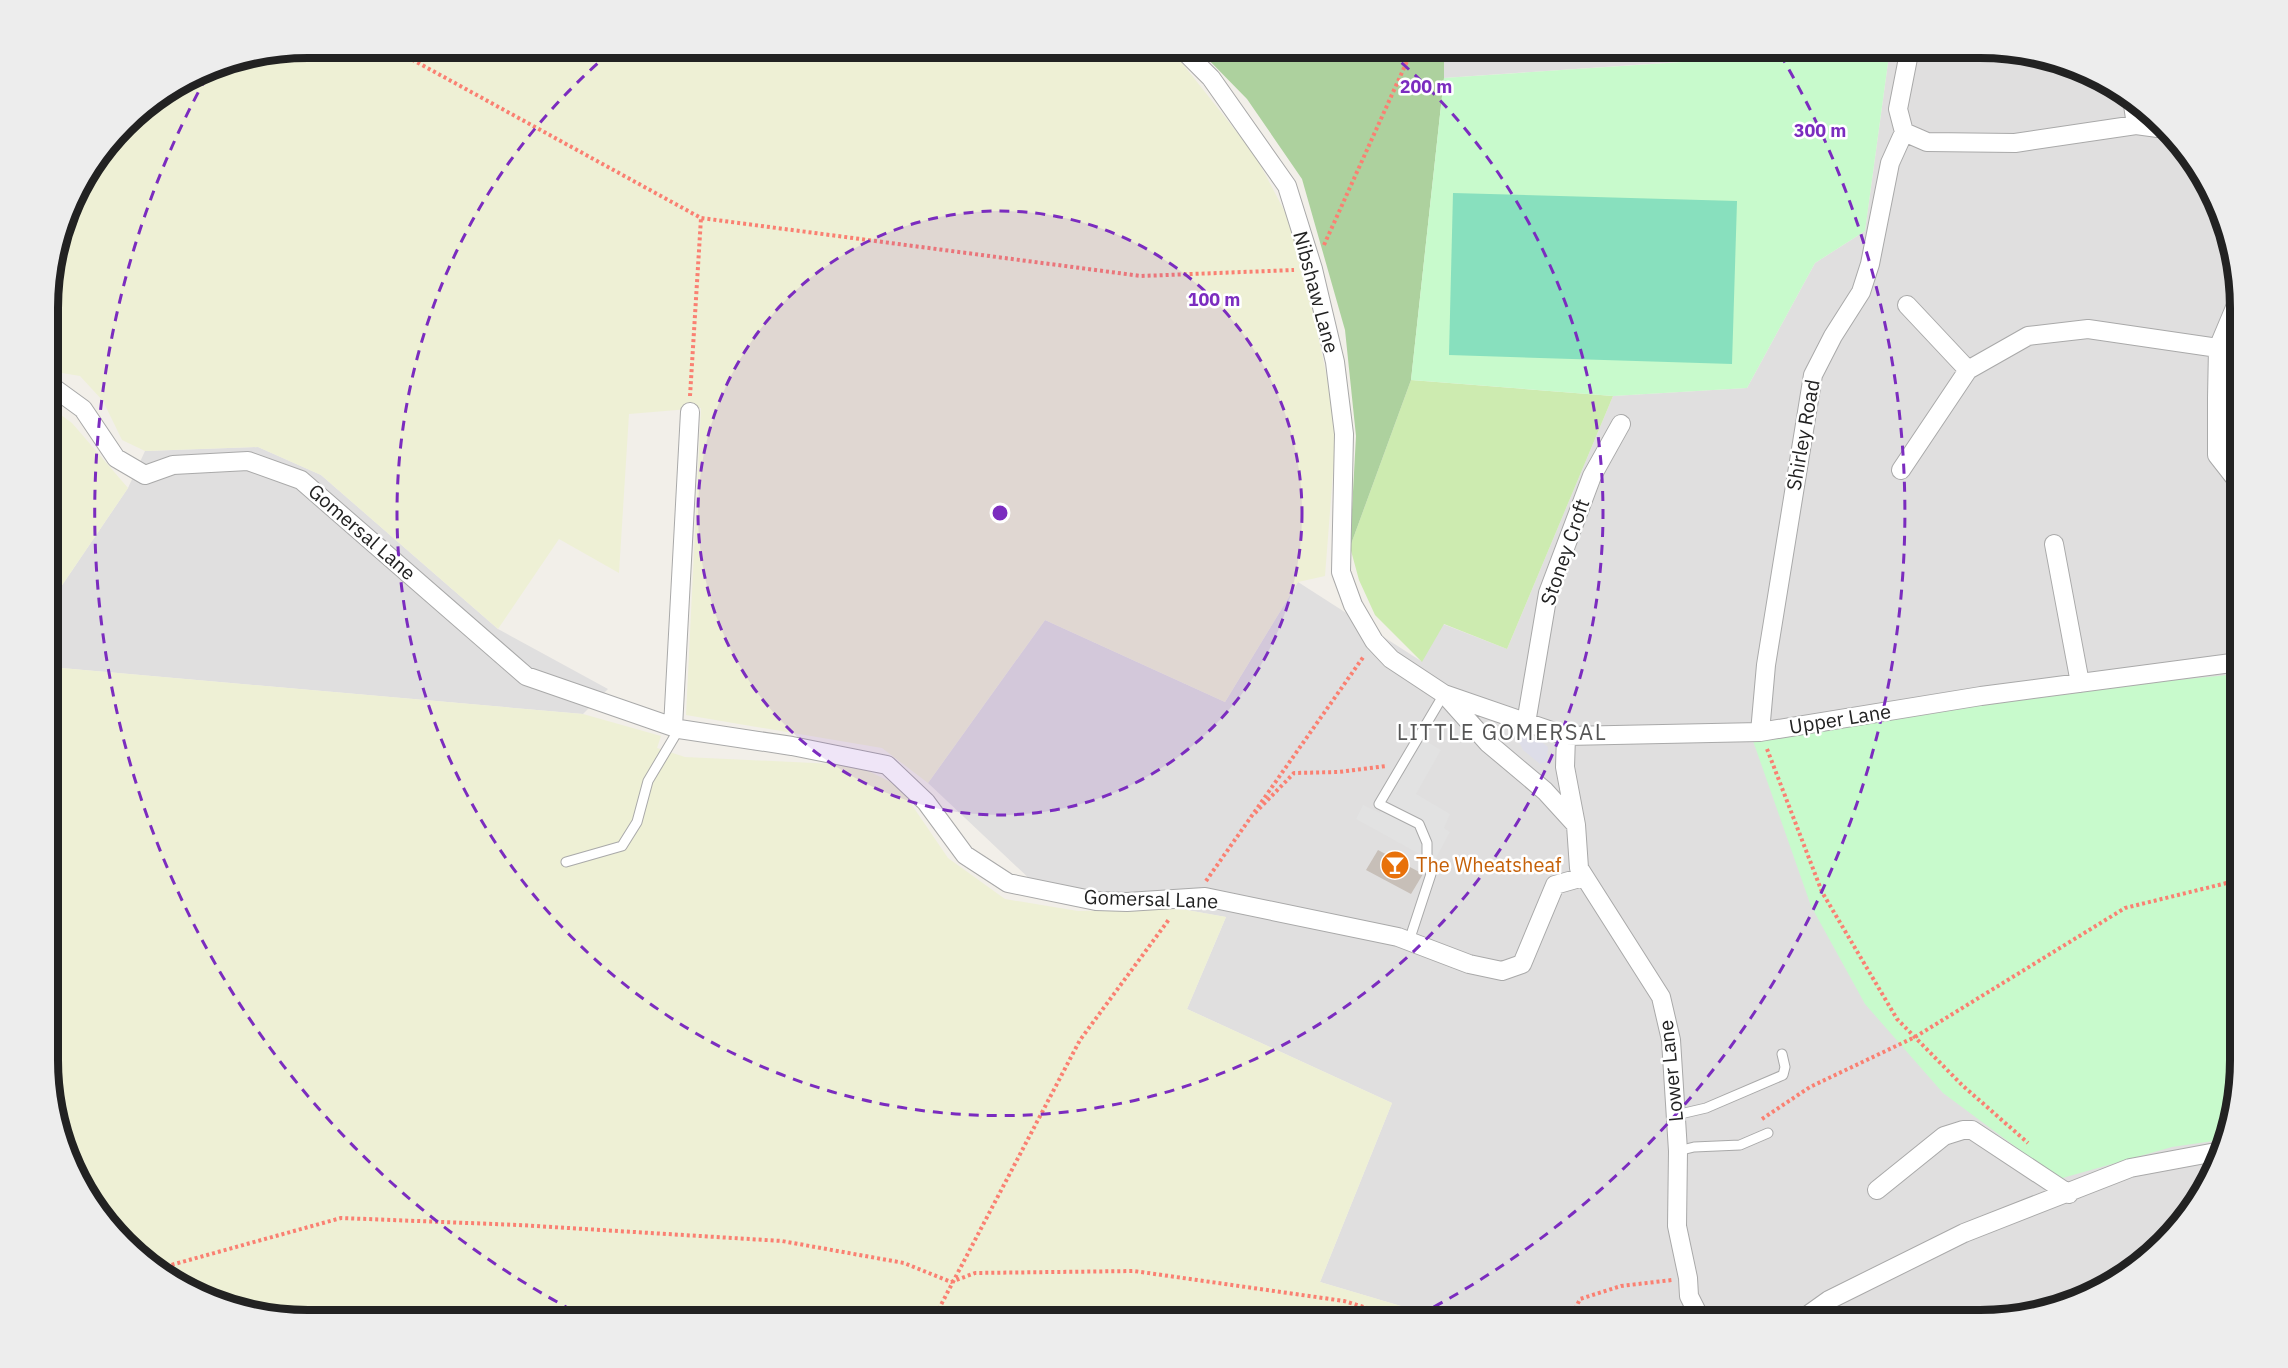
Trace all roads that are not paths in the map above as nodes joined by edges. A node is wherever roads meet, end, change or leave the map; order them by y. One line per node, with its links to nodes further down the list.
1 (1191, 58): 17 (street, Nibshaw Lane)
2 (1908, 58): 6 (street)
3 (2134, 112): 4 (street)
4 (2136, 125): 5 (street); 6 (street)
5 (2151, 127)
6 (1904, 132): 23 (street, Shirley Road)
7 (1906, 305): 10 (street)
8 (2230, 319): 9 (street)
9 (2218, 348): 10 (street); 15 (street)
10 (1968, 370): 14 (street)
11 (58, 391): 22 (street, Gomersal Lane)
12 (690, 412): 22 (street)
13 (1621, 424): 21 (street, Stoney Croft)
14 (1901, 470)
15 (2230, 472)
16 (2054, 544): 19 (street)
17 (1341, 573): 20 (street, Upper Lane)
18 (2230, 663): 19 (street, Upper Lane)
19 (2080, 683): 23 (street, Upper Lane)
20 (1444, 694): 21 (street, Upper Lane); 25 (street, Upper Lane); 28 (lane)
21 (1526, 723): 24 (street, Upper Lane)
22 (676, 728): 26 (lane); 28 (street, Gomersal Lane)
23 (1760, 732): 24 (street, Upper Lane)
24 (1566, 736): 25 (street, Lower Lane)
25 (1576, 825): 27 (street, Lower Lane)
26 (566, 862)
27 (1583, 877): 28 (street, Gomersal Lane); 30 (street, Lower Lane)
28 (1409, 941)
29 (1782, 1054): 30 (lane)
30 (1676, 1115): 32 (street, Lower Lane)
31 (1768, 1133): 32 (lane)
32 (1678, 1151): 36 (street, Lower Lane)
33 (2211, 1153): 35 (street)
34 (1877, 1190): 35 (street)
35 (2069, 1194): 37 (street)
36 (1696, 1310)
37 (1814, 1310)

